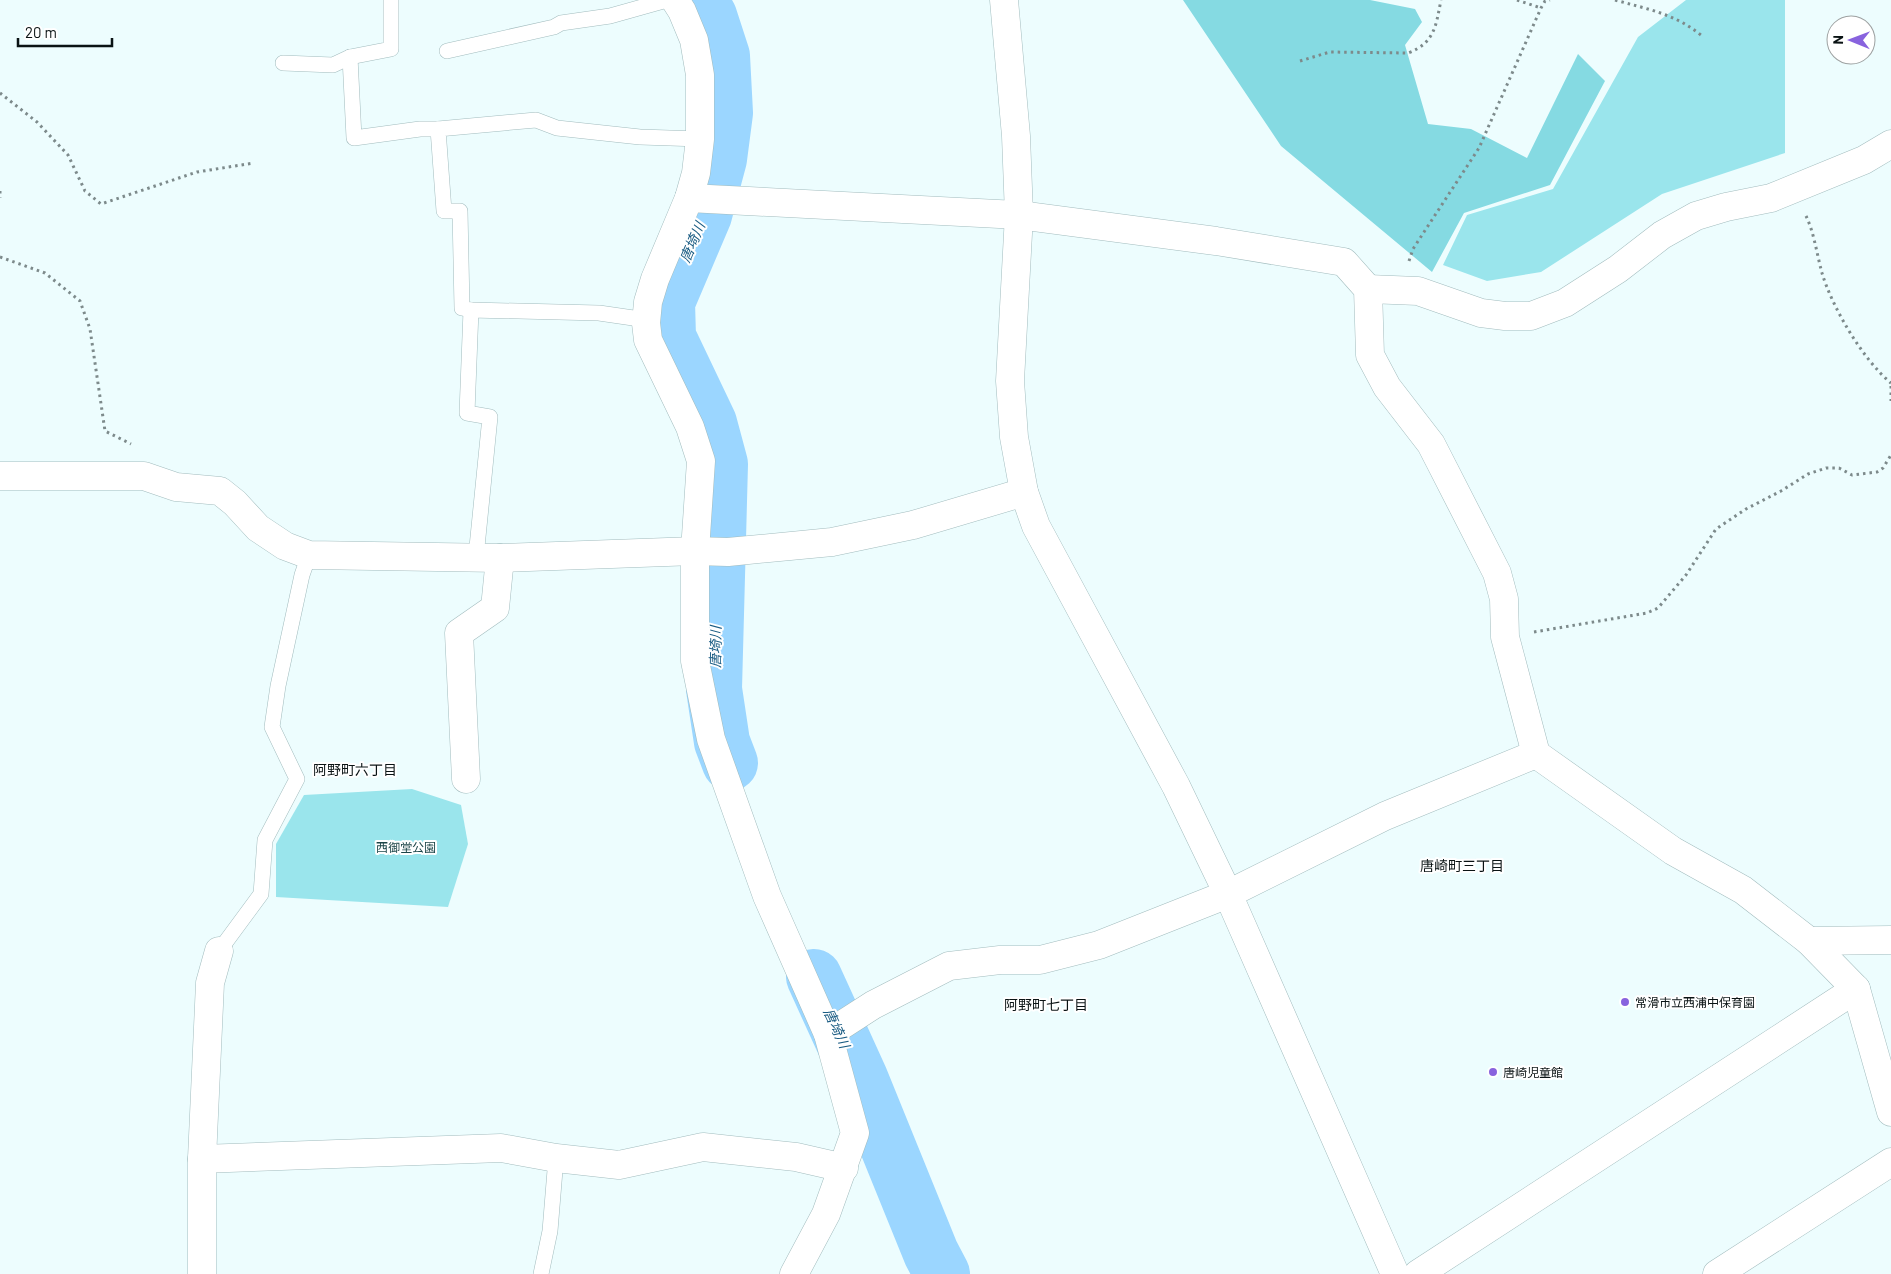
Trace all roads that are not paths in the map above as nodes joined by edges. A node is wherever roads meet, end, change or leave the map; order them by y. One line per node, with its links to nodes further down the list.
1 (392, 0): 6 (lane)
2 (667, 0): 5 (lane)
3 (675, 0): 9 (street)
4 (1004, 0): 12 (street)
5 (447, 51)
6 (350, 57): 7 (lane); 8 (lane)
7 (283, 63)
8 (438, 129): 9 (lane); 14 (lane)
9 (700, 139): 11 (street)
10 (1891, 144): 13 (street)
11 (690, 198): 12 (street); 15 (street)
12 (1019, 215): 13 (street); 17 (street)
13 (1368, 289): 21 (street)
14 (471, 310): 15 (lane); 20 (lane)
15 (646, 320): 18 (street)
16 (0, 476): 19 (street)
17 (1024, 492): 18 (street); 23 (street)
18 (710, 552): 20 (street); 28 (street)
19 (309, 555): 20 (street); 26 (lane)
20 (488, 558): 22 (street)
21 (1536, 754): 23 (street); 25 (street)
22 (466, 779)
23 (1228, 894): 28 (street); 37 (street)
24 (1891, 940): 25 (street)
25 (1809, 941): 27 (street)
26 (219, 951): 31 (street)
27 (1856, 989): 29 (street); 38 (street)
28 (829, 1033): 33 (street)
29 (1891, 1112)
30 (556, 1158): 31 (street); 33 (street); 35 (lane)
31 (202, 1159): 34 (street)
32 (1891, 1162): 39 (street)
33 (844, 1168): 36 (street)
34 (202, 1274)
35 (541, 1274)
36 (794, 1274)
37 (1395, 1274)
38 (1418, 1274)
39 (1717, 1274)

